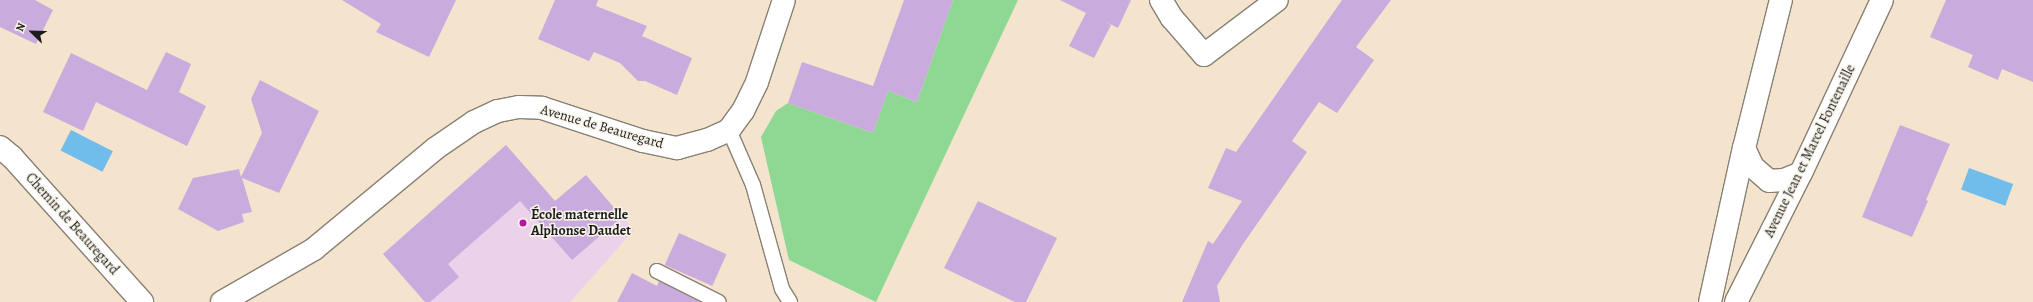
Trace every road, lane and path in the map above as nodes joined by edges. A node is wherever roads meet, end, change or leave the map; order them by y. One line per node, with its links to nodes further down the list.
1 (784, 0): 6 (street, Avenue de Beauregard)
2 (1161, 0): 3 (street)
3 (1277, 0)
4 (1781, 0): 8 (street)
5 (1882, 0): 9 (street, Avenue Jean et Marcel Fontenaille)
6 (729, 130): 12 (street, Avenue de Beauregard); 14 (lane)
7 (0, 147): 11 (street, Chemin de Beauregard)
8 (1744, 148): 9 (street); 15 (street)
9 (1801, 173): 16 (street, Avenue Jean et Marcel Fontenaille)
10 (657, 271): 13 (lane)
11 (142, 302)
12 (222, 302)
13 (719, 302)
14 (790, 302)
15 (1710, 302)
16 (1736, 302)

